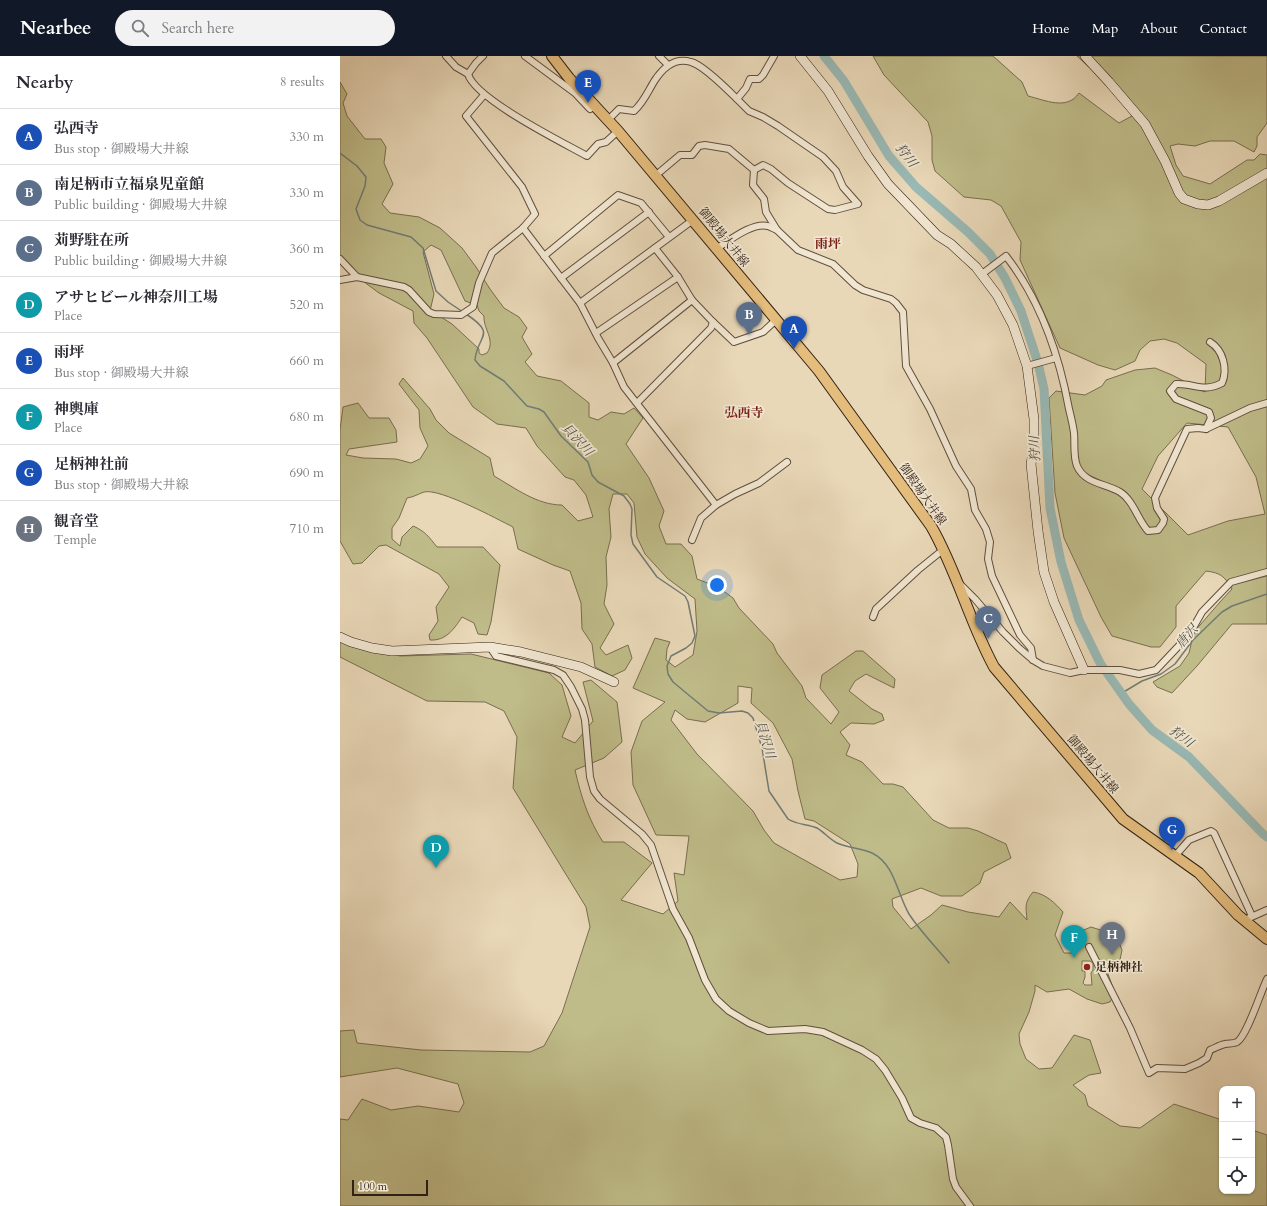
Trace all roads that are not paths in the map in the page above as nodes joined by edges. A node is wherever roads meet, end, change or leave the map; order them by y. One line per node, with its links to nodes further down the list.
1 (446, 56): 11 (street)
2 (483, 56): 11 (street)
3 (525, 56): 14 (street)
4 (552, 56): 14 (main road, 御殿場大井線)
5 (659, 56): 10 (street)
6 (774, 56): 13 (street)
7 (800, 56): 29 (street)
8 (1085, 56): 18 (street)
9 (692, 59): 10 (street); 13 (street)
10 (668, 64): 15 (street)
11 (468, 74): 12 (street)
12 (484, 94): 16 (street); 22 (street)
13 (737, 99): 17 (street)
14 (594, 106): 15 (main road, 御殿場大井線)
15 (607, 120): 16 (main road, 御殿場大井線)
16 (618, 131): 19 (main road, 御殿場大井線)
17 (754, 170): 19 (street); 23 (street)
18 (1267, 173)
19 (655, 176): 21 (main road, 御殿場大井線)
20 (649, 212): 24 (street); 27 (street); 32 (street)
21 (692, 220): 24 (street); 26 (main road, 御殿場大井線)
22 (523, 228): 27 (street); 30 (street)
23 (777, 230): 26 (street); 55 (street)
24 (669, 237): 25 (street)
25 (655, 248): 31 (street); 35 (street)
26 (716, 249): 36 (main road, 御殿場大井線)
27 (544, 256): 32 (street)
28 (340, 259): 30 (street)
29 (984, 272): 40 (street); 42 (street)
30 (357, 277): 33 (street)
31 (678, 277): 34 (street); 38 (street)
32 (561, 278): 35 (street)
33 (340, 280)
34 (692, 300): 37 (street); 41 (street)
35 (580, 303): 38 (street)
36 (776, 320): 37 (street); 49 (main road, 御殿場大井線)
37 (713, 322): 44 (street)
38 (596, 333): 41 (street)
39 (1210, 342): 45 (street)
40 (1056, 358): 42 (street); 45 (street)
41 (613, 363): 44 (street)
42 (1027, 366): 56 (street)
43 (1267, 403): 45 (street)
44 (637, 404): 47 (street)
45 (1206, 429)
46 (787, 462): 47 (street)
47 (716, 505): 48 (street)
48 (692, 540)
49 (944, 549): 51 (main road, 御殿場大井線); 52 (street)
50 (1267, 572): 56 (street)
51 (958, 582): 55 (street); 58 (main road, 御殿場大井線)
52 (873, 617)
53 (340, 637): 54 (street)
54 (490, 647): 57 (street); 64 (street)
55 (1033, 660): 56 (street)
56 (1086, 670)
57 (614, 682)
58 (1175, 856): 60 (main road, 御殿場大井線); 60 (street)
59 (1267, 910): 60 (street)
60 (1248, 919): 61 (main road, 御殿場大井線)
61 (1267, 939)
62 (1089, 947): 63 (street)
63 (1267, 979)
64 (970, 1206)

